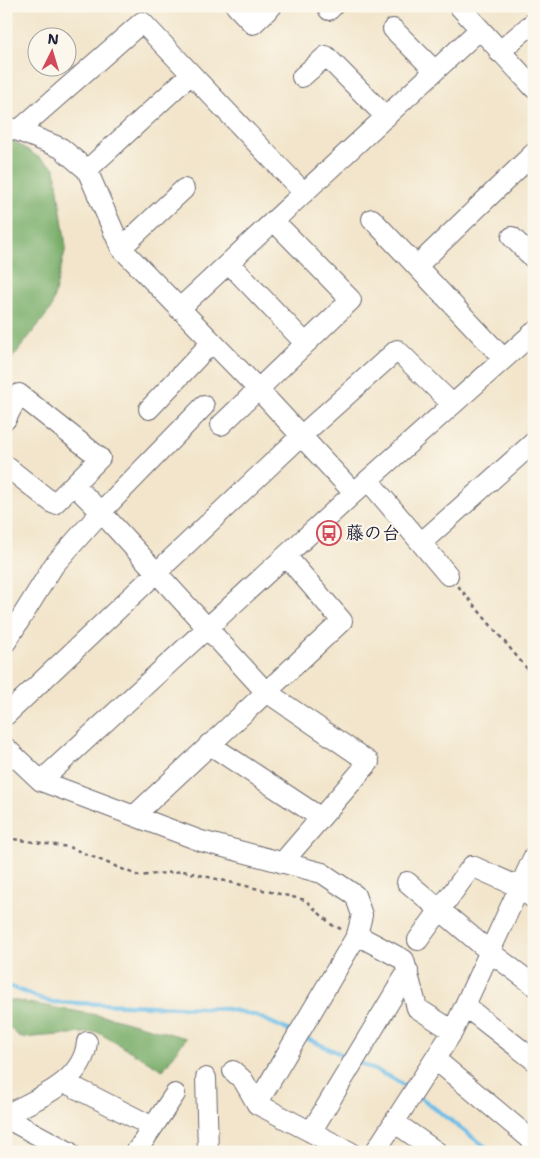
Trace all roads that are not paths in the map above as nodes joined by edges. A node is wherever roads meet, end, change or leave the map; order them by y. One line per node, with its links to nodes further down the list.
1 (236, 6): 2 (street)
2 (272, 6)
3 (459, 6): 6 (street)
4 (534, 22): 7 (street)
5 (393, 29): 8 (street)
6 (479, 30): 7 (street); 8 (street)
7 (499, 52): 11 (street)
8 (435, 71): 12 (street)
9 (191, 74): 13 (street); 15 (street); 17 (street)
10 (302, 77): 12 (street)
11 (534, 88)
12 (386, 117): 17 (street)
13 (12, 128): 15 (street)
14 (534, 153): 24 (street)
15 (87, 170): 21 (street)
16 (184, 189): 21 (street)
17 (304, 193): 19 (street)
18 (372, 219): 24 (street)
19 (274, 222): 23 (street); 28 (street)
20 (512, 237): 22 (street)
21 (121, 248): 25 (street)
22 (534, 260)
23 (228, 263): 25 (street); 28 (street)
24 (417, 266): 29 (street)
25 (179, 309): 27 (street)
26 (534, 332): 29 (street)
27 (211, 343): 30 (street); 33 (street)
28 (305, 343): 30 (street)
29 (503, 358): 31 (street)
30 (257, 388): 35 (street); 36 (street)
31 (452, 404): 36 (street); 40 (street)
32 (204, 406): 41 (street)
33 (149, 408)
34 (6, 419): 39 (street)
35 (221, 425)
36 (301, 436): 40 (street); 44 (street)
37 (534, 442): 42 (street)
38 (6, 466): 39 (street)
39 (74, 485): 41 (street)
40 (361, 487): 42 (street); 43 (street)
41 (101, 512): 44 (street); 47 (street)
42 (421, 543): 45 (street)
43 (286, 556): 46 (street); 48 (street)
44 (158, 573): 46 (street); 49 (street)
45 (448, 575)
46 (208, 628): 48 (street); 52 (street)
47 (6, 642)
48 (265, 691): 50 (street); 54 (street)
49 (6, 715)
50 (209, 744): 53 (street); 54 (street)
51 (6, 748): 52 (street)
52 (41, 780): 53 (street)
53 (134, 816): 56 (street)
54 (321, 818): 56 (street)
55 (534, 856): 58 (street)
56 (282, 863): 60 (street)
57 (408, 882): 59 (street)
58 (526, 893): 59 (street); 62 (street)
59 (439, 910): 61 (street); 62 (street)
60 (357, 936): 63 (street); 74 (street)
61 (418, 940)
62 (490, 952): 64 (street); 65 (street)
63 (408, 971): 66 (street); 78 (street)
64 (534, 985)
65 (465, 1006): 66 (street); 69 (street)
66 (453, 1031): 68 (street)
67 (87, 1042): 72 (street)
68 (436, 1060): 76 (street); 79 (street)
69 (534, 1060)
70 (233, 1071): 74 (street)
71 (206, 1078): 82 (street)
72 (66, 1083): 75 (street); 77 (street)
73 (175, 1094): 77 (street)
74 (257, 1104): 78 (street)
75 (6, 1117): 80 (street)
76 (394, 1122): 84 (street); 85 (street)
77 (153, 1127): 81 (street)
78 (311, 1132): 83 (street)
79 (534, 1142)
80 (69, 1152)
81 (136, 1152)
82 (208, 1152)
83 (350, 1152)
84 (374, 1152)
85 (437, 1152)

